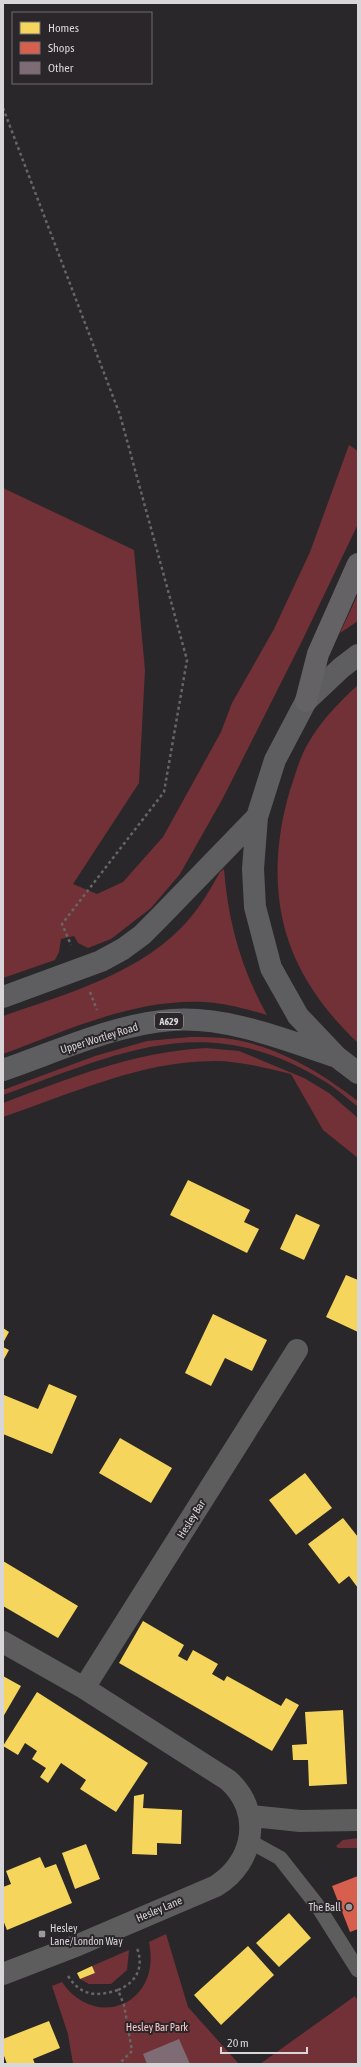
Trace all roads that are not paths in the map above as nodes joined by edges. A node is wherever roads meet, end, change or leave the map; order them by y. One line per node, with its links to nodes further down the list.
1 (358, 564): 3 (highway)
2 (358, 655): 3 (main road, A629)
3 (306, 701): 4 (main road, A629)
4 (257, 817): 5 (main road, A629); 6 (main road, A629)
5 (3, 997)
6 (337, 1057): 7 (main road, Upper Wortley Road / A629); 8 (main road, A629)
7 (3, 1070)
8 (358, 1073)
9 (298, 1350): 11 (street, Hesley Bar)
10 (3, 1642): 11 (street)
11 (84, 1688): 12 (street)
12 (251, 1816): 13 (street); 14 (street, Hesley Lane)
13 (358, 1820)
14 (248, 1841): 15 (lane); 16 (street, Hesley Lane)
15 (358, 1970)
16 (3, 1974)

